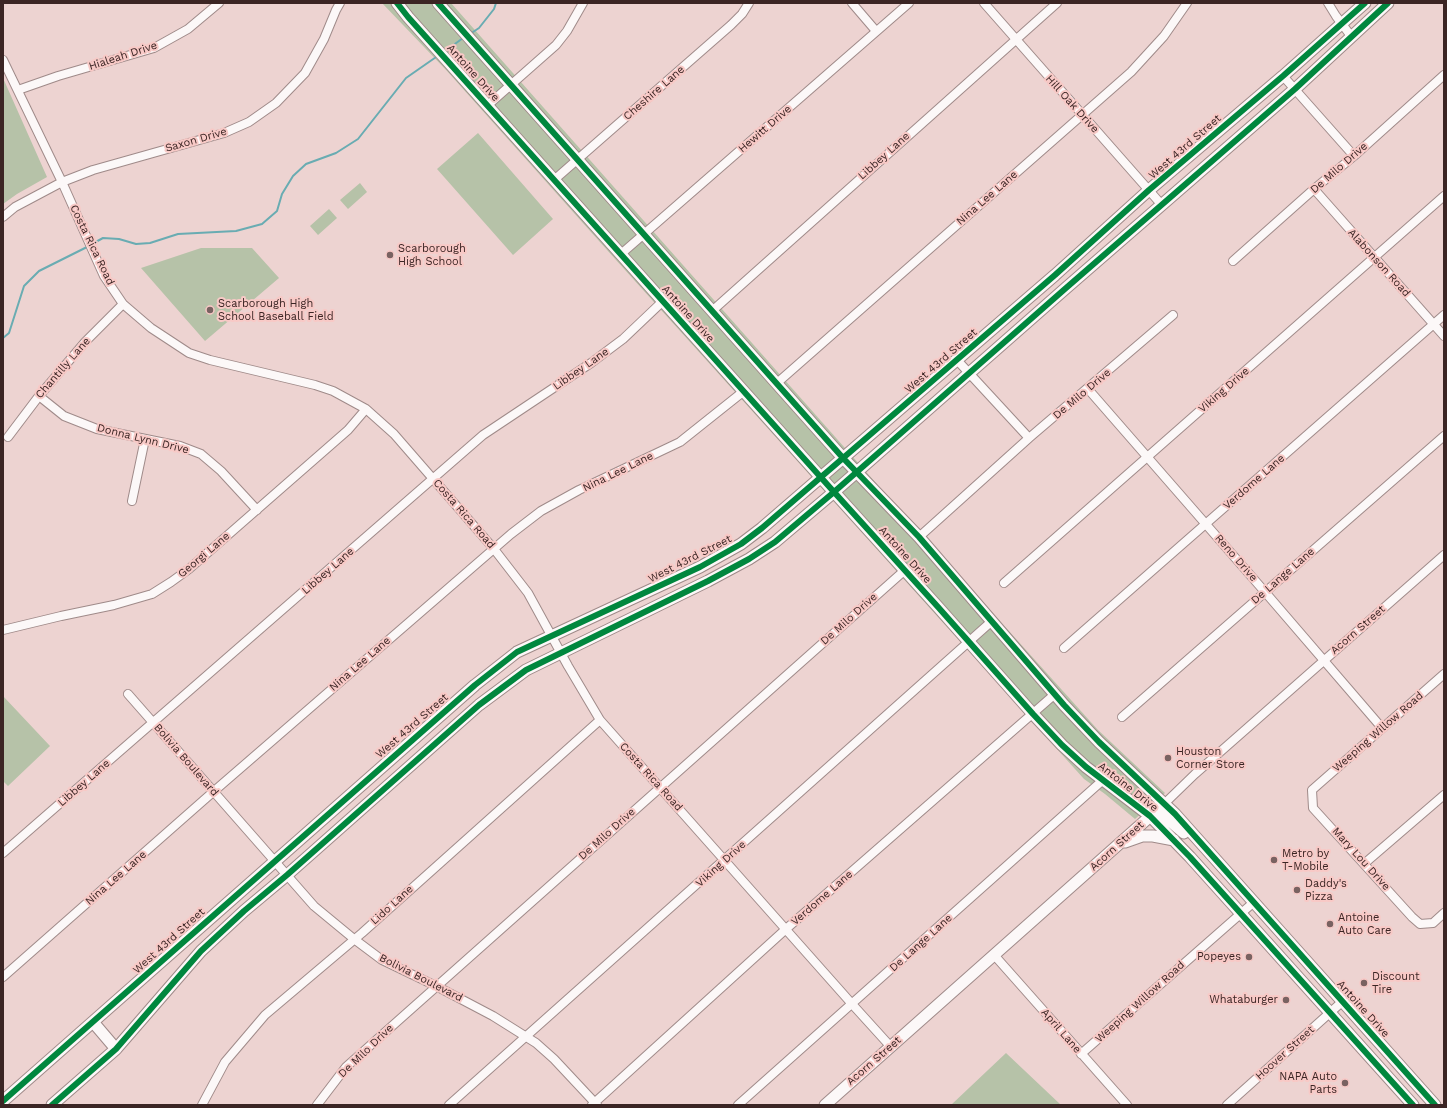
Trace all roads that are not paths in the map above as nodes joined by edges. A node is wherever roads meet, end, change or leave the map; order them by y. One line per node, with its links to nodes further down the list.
1 (219, 3): 24 (street, Hialeah Drive)
2 (340, 3): 30 (street, Saxon Drive)
3 (397, 3): 25 (main road, Antoine Drive)
4 (438, 3): 22 (main road, Antoine Drive)
5 (583, 3): 22 (street)
6 (749, 3): 28 (street, Cheshire Lane)
7 (852, 3): 16 (street)
8 (909, 3): 16 (street, Hewitt Drive)
9 (984, 3): 18 (street, Hill Oak Drive)
10 (1057, 3): 18 (street, Libbey Lane)
11 (1187, 3): 26 (street, Nina Lee Lane)
12 (1328, 3): 15 (street)
13 (1365, 3): 15 (main road, West 43rd Street)
14 (1388, 3): 17 (main road)
15 (1342, 24): 17 (street); 21 (main road, West 43rd Street)
16 (876, 31): 36 (street, Hewitt Drive)
17 (1351, 36): 23 (main road)
18 (1015, 40): 26 (street, Hill Oak Drive); 44 (street, Libbey Lane)
19 (3, 60): 24 (street, Costa Rica Road)
20 (1444, 75): 27 (street, De Milo Drive)
21 (1283, 76): 23 (street); 32 (main road, West 43rd Street)
22 (511, 84): 25 (street); 28 (main road, Antoine Drive)
23 (1295, 89): 27 (street); 34 (main road)
24 (18, 90): 30 (street, Costa Rica Road)
25 (488, 105): 29 (main road, Antoine Drive)
26 (1082, 114): 32 (street, Hill Oak Drive); 51 (street, Nina Lee Lane)
27 (1354, 156): 31 (street, De Milo Drive)
28 (577, 160): 29 (street, Cheshire Lane); 36 (main road, Antoine Drive)
29 (554, 180): 37 (main road, Antoine Drive)
30 (62, 182): 35 (street, Saxon Drive); 43 (street, Costa Rica Road)
31 (1314, 189): 38 (street, Alabonson Road); 39 (street, De Milo Drive)
32 (1150, 190): 34 (street, Hill Oak Drive); 40 (main road, West 43rd Street)
33 (1444, 196): 38 (street, Viking Drive)
34 (1161, 204): 41 (main road)
35 (3, 217)
36 (644, 234): 37 (street, Hewitt Drive); 44 (main road, Antoine Drive)
37 (621, 254): 42 (main road, Antoine Drive)
38 (1374, 257): 47 (street, Alabonson Road); 61 (street, Viking Drive)
39 (1233, 261)
40 (1055, 275): 41 (main road); 49 (main road, West 43rd Street)
41 (1066, 288): 50 (main road)
42 (663, 301): 53 (main road, Antoine Drive); 64 (street, Libbey Lane)
43 (123, 304): 54 (street, Chantilly Lane); 55 (street, Costa Rica Road)
44 (712, 311): 51 (main road, Antoine Drive)
45 (1173, 315): 52 (street, De Milo Drive)
46 (1444, 315): 47 (street, Verdome Lane)
47 (1434, 324): 48 (street, Alabonson Road); 68 (street, Verdome Lane)
48 (1444, 336)
49 (957, 360): 50 (street); 60 (main road, West 43rd Street)
50 (969, 373): 58 (street); 62 (main road)
51 (777, 383): 60 (main road, Antoine Drive)
52 (1088, 390): 58 (street, De Milo Drive); 61 (street, Reno Drive)
53 (744, 391): 63 (main road, Antoine Drive); 70 (street, Nina Lee Lane)
54 (39, 396): 57 (street, Chantilly Lane); 59 (street, Donna Lynn Drive)
55 (366, 409): 64 (street, Costa Rica Road); 67 (street, Georgi Lane)
56 (1444, 436): 76 (street, De Lange Lane)
57 (8, 437)
58 (1029, 438): 69 (street, De Milo Drive)
59 (146, 439): 66 (street); 67 (street, Donna Lynn Drive)
60 (843, 458): 62 (main road, Antoine Drive); 63 (main road, West 43rd Street)
61 (1147, 458): 68 (street, Reno Drive); 75 (street, Viking Drive)
62 (857, 472): 65 (main road); 69 (main road, Antoine Drive)
63 (820, 477): 65 (main road, Antoine Drive); 72 (main road, West 43rd Street)
64 (433, 479): 70 (street, Costa Rica Road); 90 (street, Libbey Lane)
65 (834, 492): 73 (main road, Antoine Drive); 74 (main road)
66 (132, 500)
67 (257, 510): 78 (street, Georgi Lane)
68 (1206, 524): 76 (street, Reno Drive); 81 (street, Verdome Lane)
69 (919, 537): 77 (main road, Antoine Drive)
70 (494, 549): 79 (street, Costa Rica Road); 97 (street, Nina Lee Lane)
71 (1444, 555): 83 (street, Acorn Street)
72 (700, 567): 74 (main road); 79 (main road, West 43rd Street)
73 (905, 570): 80 (main road, Antoine Drive); 95 (street, De Milo Drive)
74 (708, 581): 82 (main road)
75 (1004, 583)
76 (1265, 592): 83 (street, Reno Drive); 88 (street, De Lange Lane)
77 (992, 621): 80 (street, Viking Drive); 86 (main road, Antoine Drive)
78 (3, 630)
79 (552, 636): 82 (street, Costa Rica Road); 92 (main road, West 43rd Street)
80 (968, 642): 87 (main road, Antoine Drive); 104 (street, Viking Drive)
81 (1064, 648)
82 (560, 652): 89 (street, Costa Rica Road); 93 (main road)
83 (1323, 660): 91 (street, Reno Drive); 99 (street, Acorn Street)
84 (1444, 674): 91 (street, Weeping Willow Road)
85 (128, 694): 90 (street, Bolivia Boulevard)
86 (1055, 694): 87 (street, Verdome Lane); 99 (main road, Antoine Drive)
87 (1033, 714): 94 (main road, Antoine Drive); 110 (street, Verdome Lane)
88 (1122, 717)
89 (600, 720): 95 (street, Costa Rica Road); 112 (street, Lido Lane)
90 (154, 722): 97 (street, Bolivia Boulevard); 102 (street, Libbey Lane)
91 (1382, 728): 96 (street, Weeping Willow Road)
92 (414, 738): 93 (main road); 103 (main road, West 43rd Street)
93 (426, 751): 106 (main road)
94 (1103, 780): 99 (main road, Antoine Drive); 118 (street, De Lange Lane)
95 (660, 788): 104 (street, Costa Rica Road); 116 (street, De Milo Drive)
96 (1312, 790): 105 (street, Mary Lou Drive)
97 (214, 792): 103 (street, Bolivia Boulevard); 115 (street, Nina Lee Lane)
98 (1444, 794): 105 (street)
99 (1157, 810): 100 (main road, Antoine Drive); 101 (main road, Acorn Street); 107 (main road, Antoine Drive)
100 (1174, 840): 101 (main road); 108 (main road, Antoine Drive)
101 (1120, 843): 114 (main road, Acorn Street)
102 (3, 853)
103 (274, 860): 106 (street, Bolivia Boulevard); 111 (main road, West 43rd Street)
104 (725, 860): 110 (street, Costa Rica Road); 121 (street, Viking Drive)
105 (1365, 864): 109 (street, Mary Lou Drive)
106 (287, 875): 112 (street, Bolivia Boulevard); 113 (main road)
107 (1254, 902): 108 (street, Weeping Willow Road); 117 (main road, Antoine Drive)
108 (1241, 913): 119 (main road, Antoine Drive); 124 (street, Weeping Willow Road)
109 (1444, 913)
110 (786, 929): 118 (street, Costa Rica Road); 128 (street, Verdome Lane)
111 (189, 937): 113 (main road); 120 (main road, West 43rd Street)
112 (354, 939): 116 (street, Bolivia Boulevard); 130 (street, Lido Lane)
113 (201, 951): 123 (main road)
114 (995, 956): 122 (main road, Acorn Street); 124 (street, April Lane)
115 (3, 977)
116 (436, 986): 121 (street, Bolivia Boulevard); 131 (street, De Milo Drive)
117 (1343, 1001): 119 (street, Hoover Street); 125 (main road, Antoine Drive)
118 (852, 1004): 122 (street, Costa Rica Road); 133 (street, De Lange Lane)
119 (1330, 1013): 126 (main road, Antoine Drive); 136 (street, Hoover Street)
120 (92, 1022): 123 (main road); 127 (main road, West 43rd Street)
121 (526, 1036): 128 (street, Bolivia Boulevard); 132 (street, Viking Drive)
122 (891, 1047): 134 (main road, Acorn Street)
123 (116, 1049): 129 (main road)
124 (1081, 1054): 135 (street, April Lane)
125 (1411, 1078): 126 (main road); 138 (main road, Antoine Drive)
126 (1398, 1088): 137 (main road, Antoine Drive)
127 (3, 1101)
128 (595, 1104)
129 (52, 1105)
130 (202, 1105)
131 (316, 1105)
132 (449, 1105)
133 (738, 1105)
134 (825, 1105)
135 (1127, 1105)
136 (1227, 1105)
137 (1413, 1105)
138 (1435, 1105)

